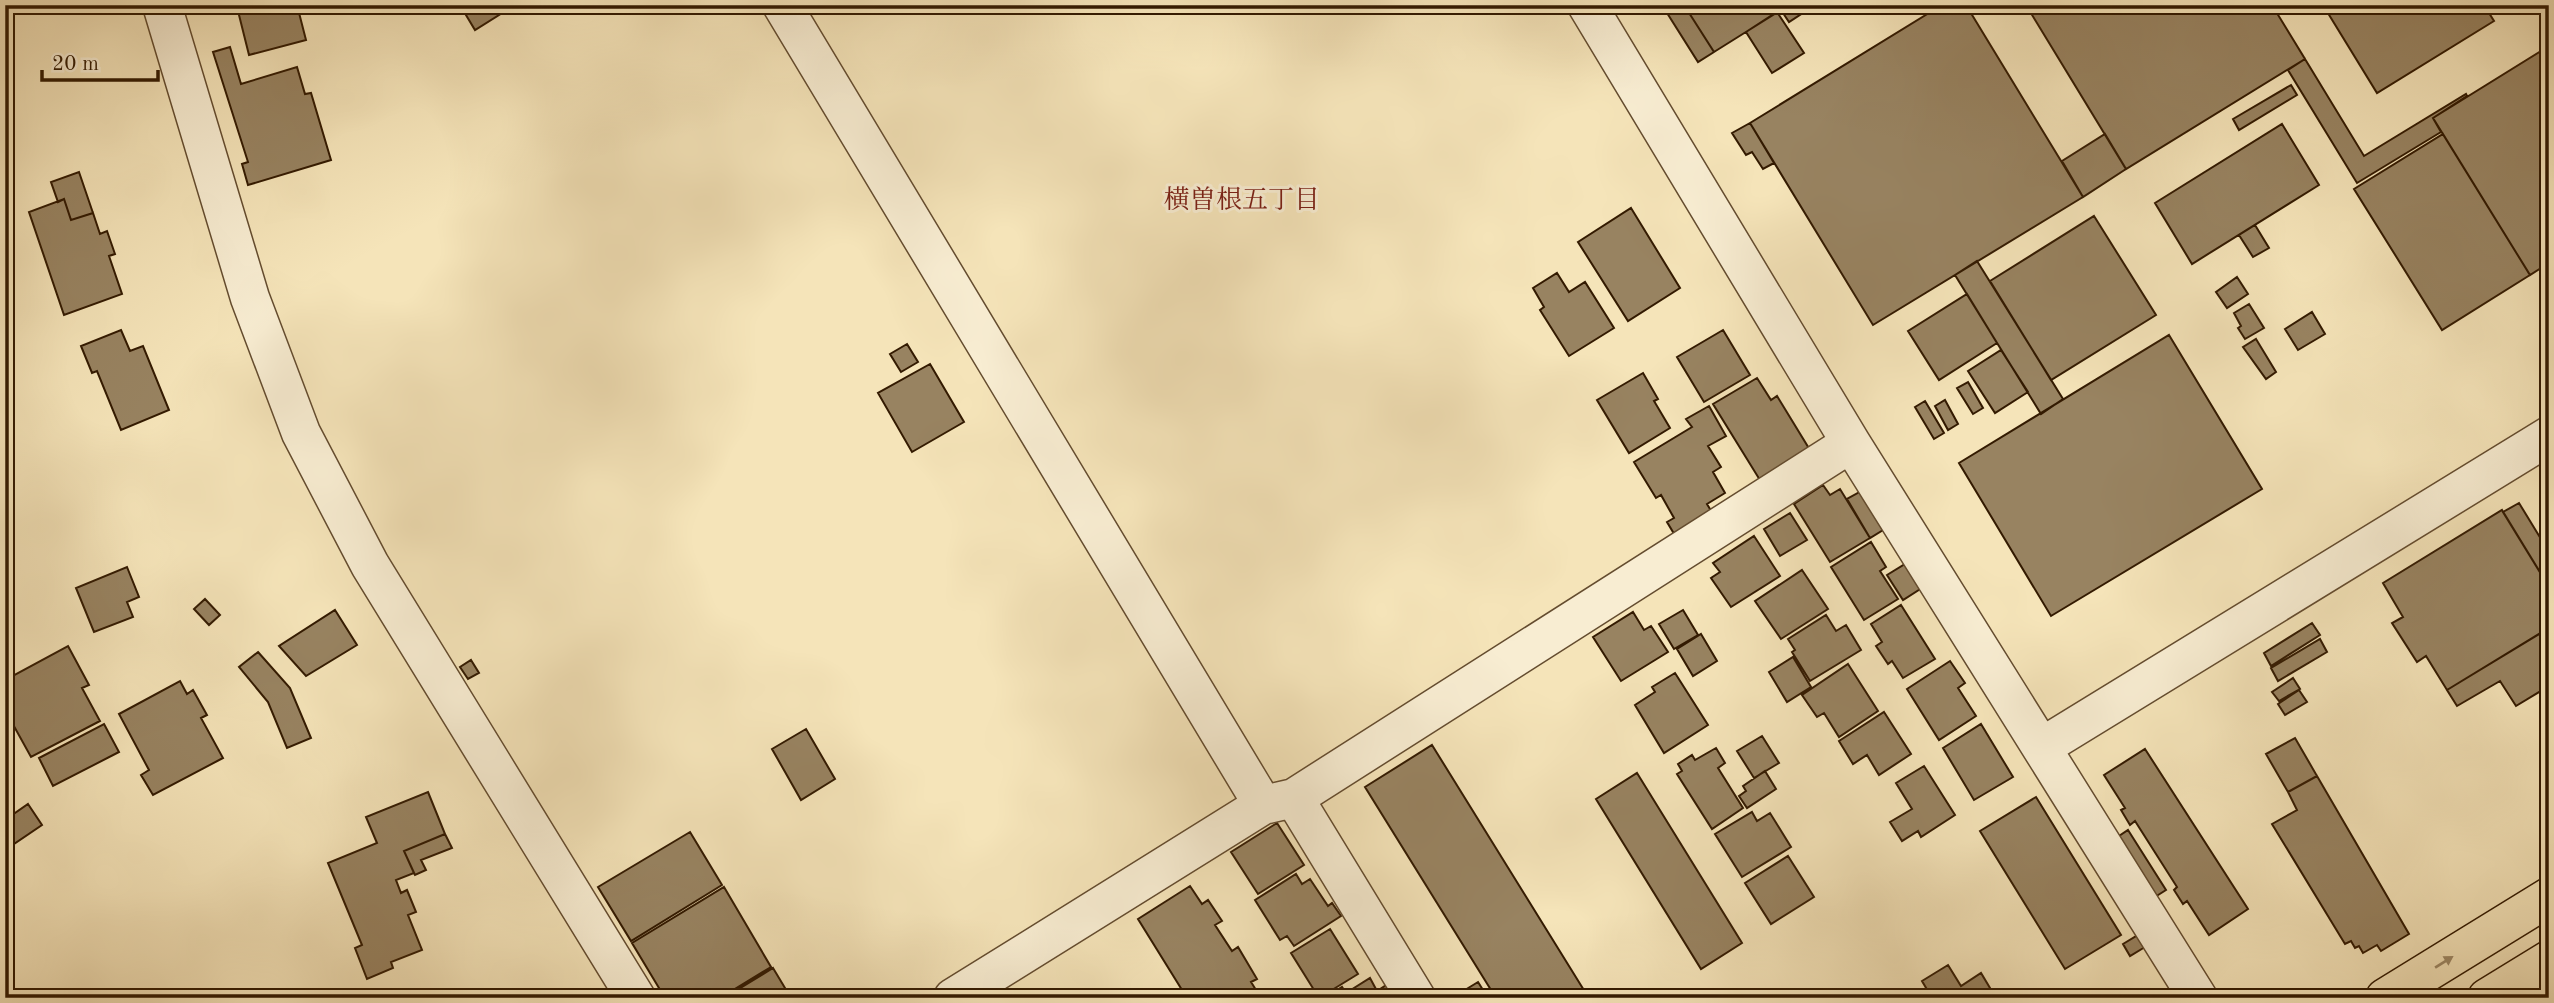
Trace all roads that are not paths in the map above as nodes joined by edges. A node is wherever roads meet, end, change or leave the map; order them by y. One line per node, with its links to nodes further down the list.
1 (162, 5): 10 (street)
2 (782, 5): 7 (street)
3 (1587, 5): 5 (street)
4 (2549, 436): 6 (street)
5 (1851, 443): 6 (street); 7 (street)
6 (2042, 747): 13 (street)
7 (1279, 802): 11 (street); 12 (street)
8 (2549, 897): 14 (highway, one-way to 8)
9 (2549, 960): 15 (highway)
10 (636, 998)
11 (953, 998)
12 (1416, 998)
13 (2198, 998)
14 (2385, 998)
15 (2487, 998)

